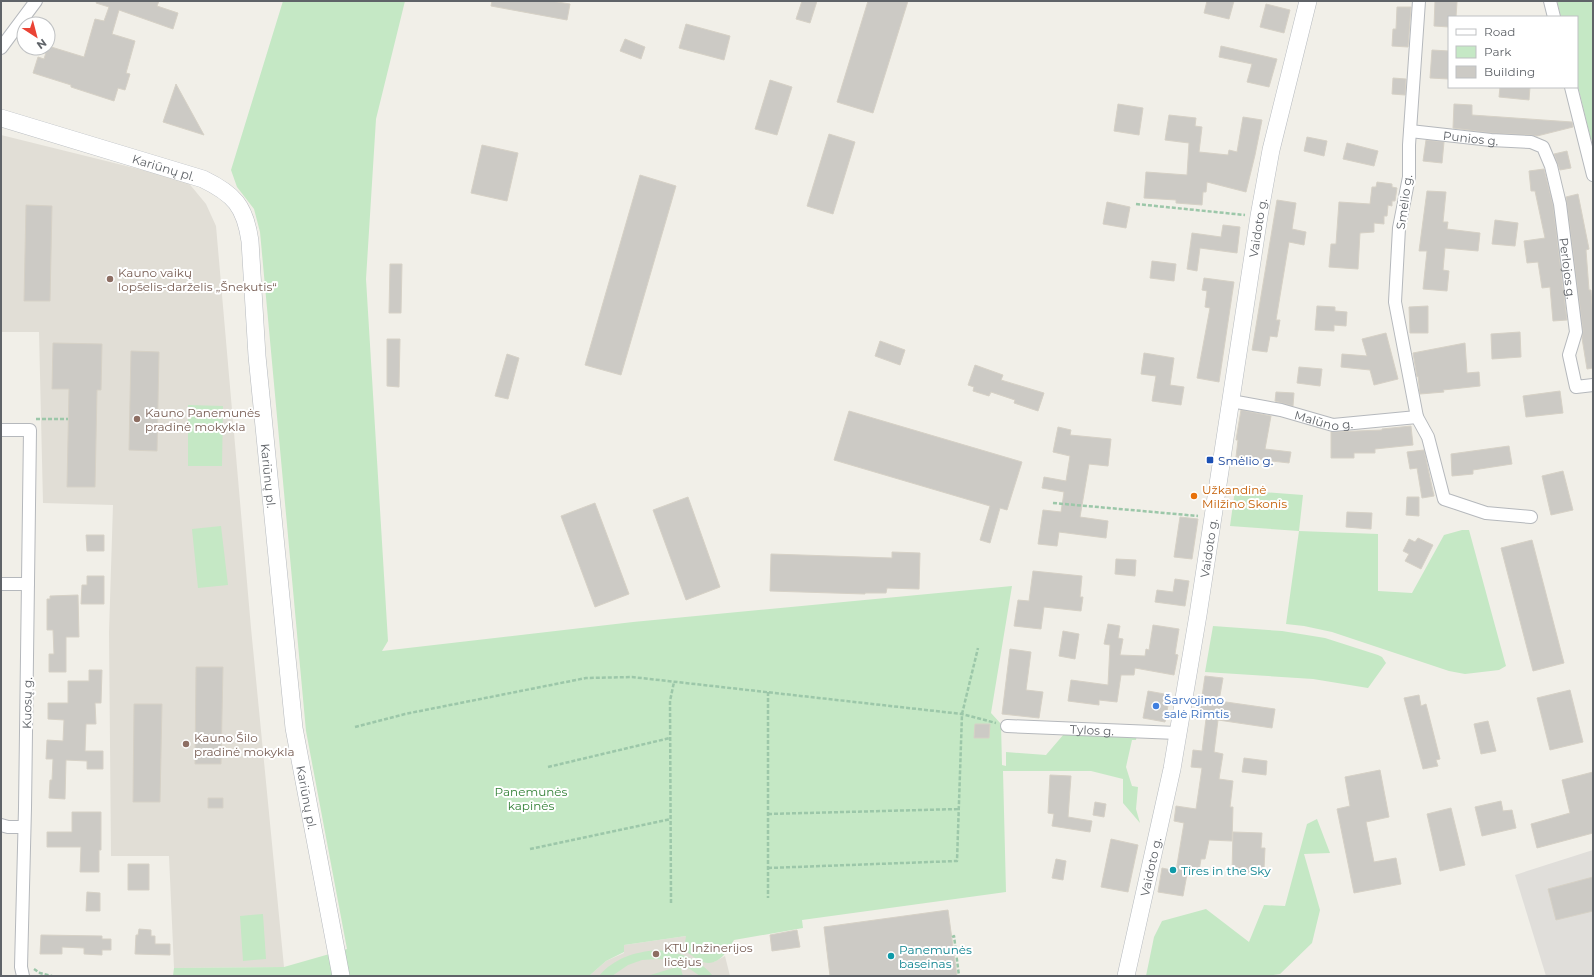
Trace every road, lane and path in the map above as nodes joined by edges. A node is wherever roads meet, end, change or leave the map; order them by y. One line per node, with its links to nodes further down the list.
1 (36, 1): 6 (street)
2 (1308, 1): 13 (street, Vaidoto g.)
3 (1419, 1): 9 (street, Smėlio g.)
4 (1550, 1): 5 (street)
5 (1554, 16)
6 (1, 48)
7 (1571, 88): 11 (street)
8 (1, 118): 45 (street, Kariūnų pl.)
9 (1410, 131): 10 (street, Punios g.); 16 (street, Smėlio g.)
10 (1531, 142): 14 (street, Perlojos g.)
11 (1593, 175)
12 (1136, 204): 13 (path)
13 (1259, 216): 15 (street, Vaidoto g.)
14 (1593, 385)
15 (1231, 401): 16 (street, Malūno g.); 21 (street, Vaidoto g.)
16 (1417, 417): 22 (street, Smėlio g.)
17 (68, 419): 18 (path)
18 (30, 424): 19 (street); 24 (street, Kuosų g.)
19 (1, 430)
20 (1053, 504): 21 (path)
21 (1213, 517): 31 (street, Vaidoto g.)
22 (1531, 517)
23 (1, 584): 24 (street)
24 (28, 584): 38 (street, Kuosų g.)
25 (978, 648): 28 (path)
26 (674, 682): 27 (path); 30 (path); 32 (path)
27 (768, 692): 28 (path); 35 (path)
28 (962, 714): 29 (path); 34 (path)
29 (1006, 726): 31 (street, Tylos g.)
30 (355, 727)
31 (1178, 733): 47 (street, Vaidoto g.)
32 (670, 738): 33 (path); 36 (path)
33 (548, 767)
34 (959, 809): 35 (path); 40 (path)
35 (768, 814): 40 (path)
36 (670, 819): 39 (path); 42 (path)
37 (1, 825): 38 (street)
38 (24, 828): 44 (street, Kuosų g.)
39 (530, 849)
40 (768, 868): 41 (path)
41 (768, 898)
42 (671, 903)
43 (952, 937): 46 (path)
44 (23, 976)
45 (341, 976)
46 (959, 976)
47 (1126, 976)

